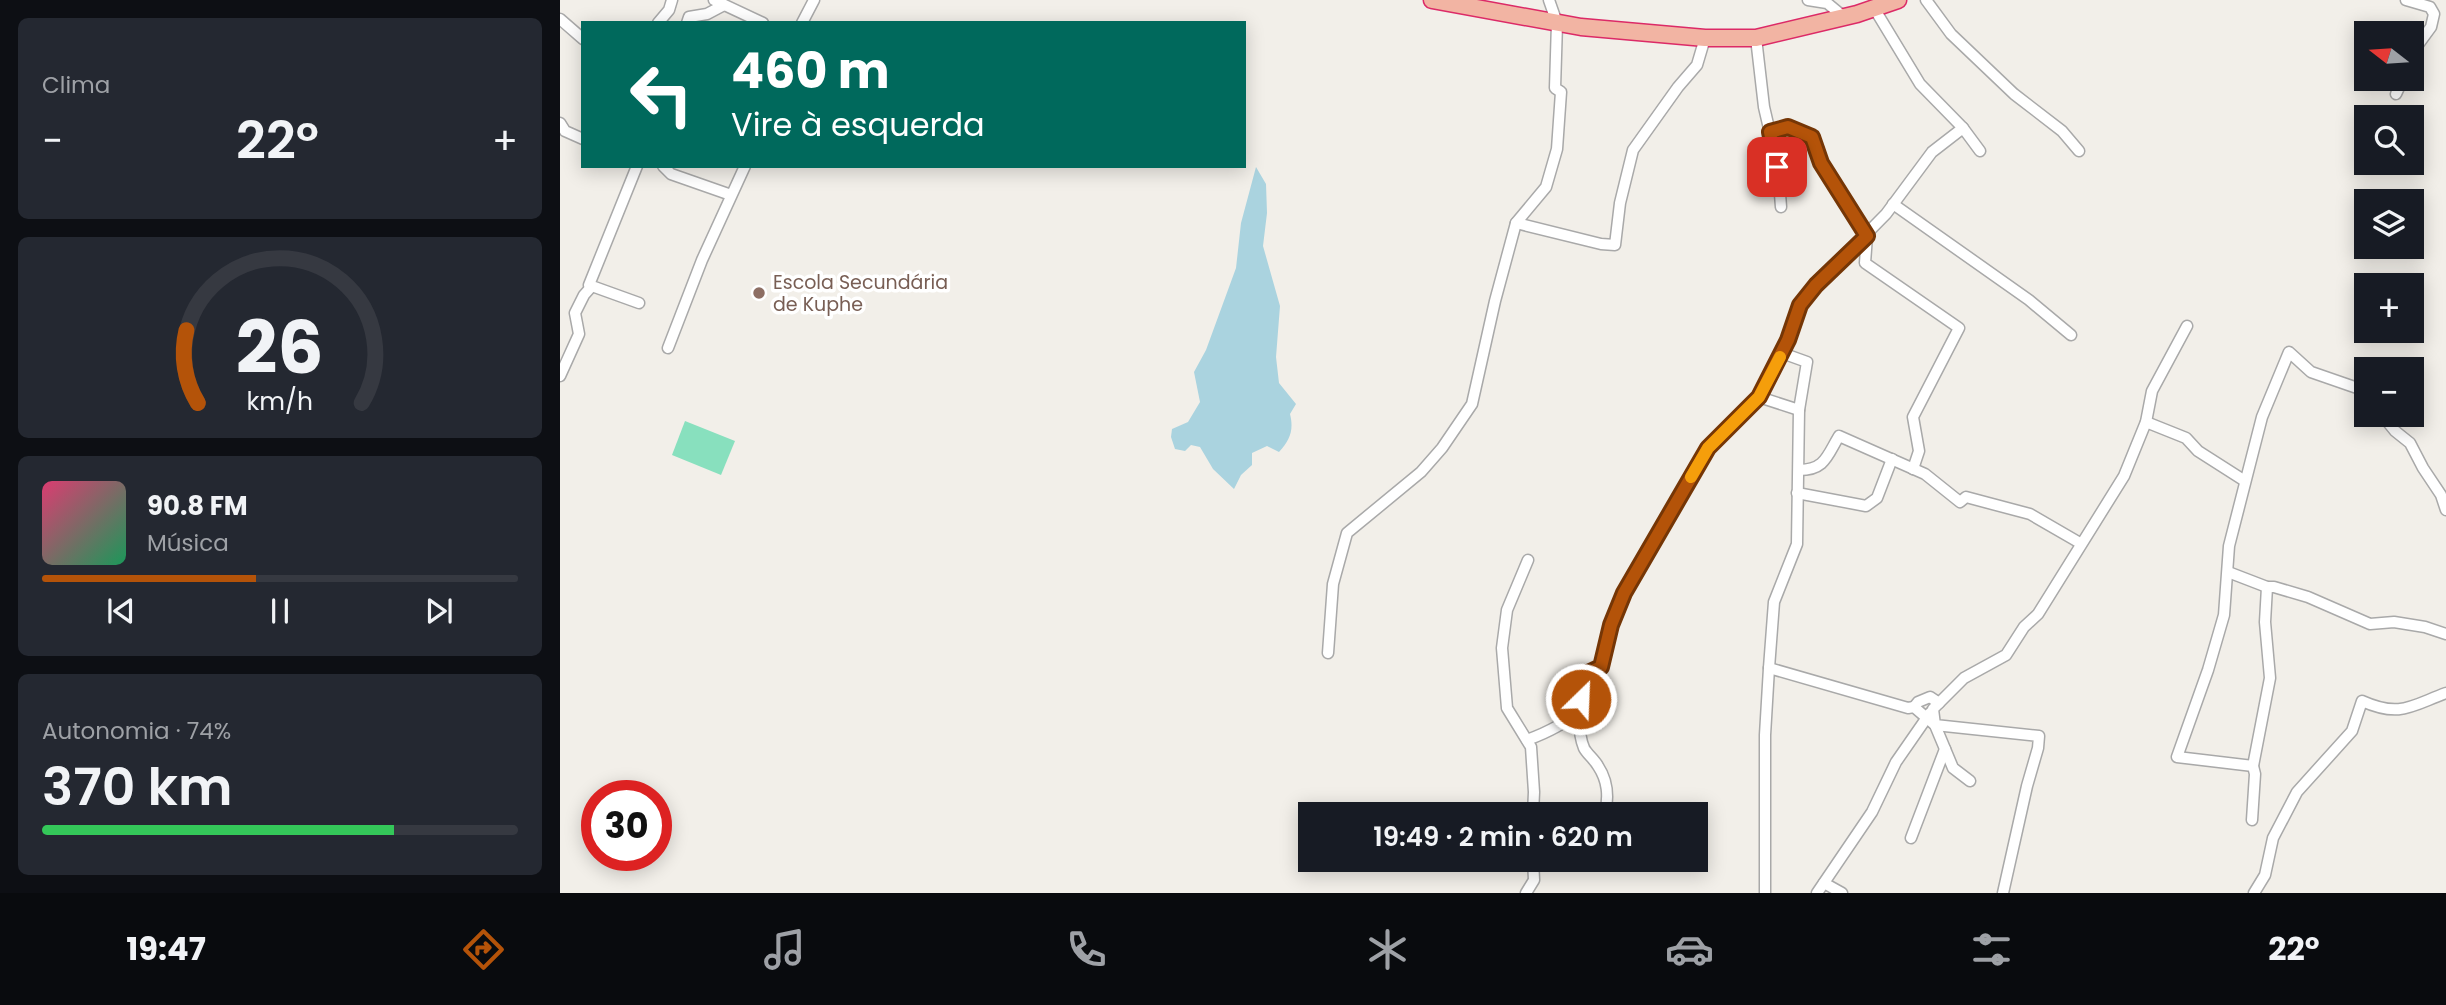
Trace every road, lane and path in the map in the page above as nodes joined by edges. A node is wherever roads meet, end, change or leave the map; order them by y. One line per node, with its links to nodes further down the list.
1 (672, 0): 13 (street)
2 (814, 0): 16 (street)
3 (1432, 0): 17 (highway)
4 (1549, 0): 17 (street)
5 (1808, 0): 11 (street)
6 (1898, 0): 10 (highway)
7 (1926, 0): 29 (street)
8 (2406, 0): 19 (street)
9 (719, 2): 14 (street); 15 (street)
10 (1874, 8): 11 (highway); 24 (street)
11 (1844, 17): 21 (highway)
12 (560, 19): 18 (street)
13 (661, 21)
14 (688, 21)
15 (759, 21)
16 (803, 21)
17 (1558, 23): 20 (highway); 36 (street)
18 (581, 37)
19 (2424, 37)
20 (1705, 38): 21 (highway); 36 (street)
21 (1756, 38): 26 (street)
22 (2397, 91): 23 (street)
23 (2396, 94)
24 (1964, 128): 28 (street); 34 (street)
25 (562, 129): 27 (street)
26 (1770, 132): 35 (street); 37 (street)
27 (581, 138)
28 (1980, 151)
29 (2079, 151)
30 (636, 168): 38 (street)
31 (665, 168): 33 (street)
32 (744, 168): 33 (street)
33 (731, 195): 42 (street)
34 (1893, 204): 37 (street); 41 (street)
35 (1781, 207)
36 (1516, 223): 61 (street)
37 (1867, 236): 43 (street); 51 (street)
38 (592, 286): 39 (street); 44 (street)
39 (639, 303)
40 (2187, 326): 48 (street)
41 (2071, 335)
42 (668, 348)
43 (1782, 352): 46 (street); 47 (street)
44 (560, 376)
45 (2354, 387): 53 (street)
46 (1759, 397): 47 (street); 65 (street)
47 (1799, 410): 52 (street)
48 (2146, 422): 53 (street); 56 (street)
49 (2392, 427): 55 (street)
50 (1892, 459): 51 (street); 52 (street); 54 (street)
51 (1913, 468): 56 (street)
52 (1799, 470): 54 (street)
53 (2245, 481): 58 (street)
54 (1797, 493): 62 (street)
55 (2446, 510)
56 (2080, 543): 66 (street)
57 (1528, 560): 67 (street)
58 (2228, 572): 59 (street); 69 (street)
59 (2267, 587): 60 (street); 69 (street)
60 (2446, 634)
61 (1328, 653)
62 (1769, 668): 64 (street); 78 (street)
63 (2446, 692): 82 (street)
64 (1914, 707): 66 (street); 66 (street)
65 (1580, 710): 67 (street); 72 (street)
66 (1934, 714): 68 (street); 76 (street); 81 (street)
67 (1527, 740): 71 (street)
68 (1945, 749): 70 (street); 74 (street)
69 (2253, 766): 73 (street)
70 (1970, 781)
71 (1532, 802)
72 (1608, 802)
73 (2252, 820)
74 (1911, 838)
75 (1534, 872): 77 (street)
76 (1824, 883): 79 (street); 80 (street)
77 (1527, 893)
78 (1765, 893)
79 (1817, 893)
80 (1842, 893)
81 (2003, 893)
82 (2254, 893)

